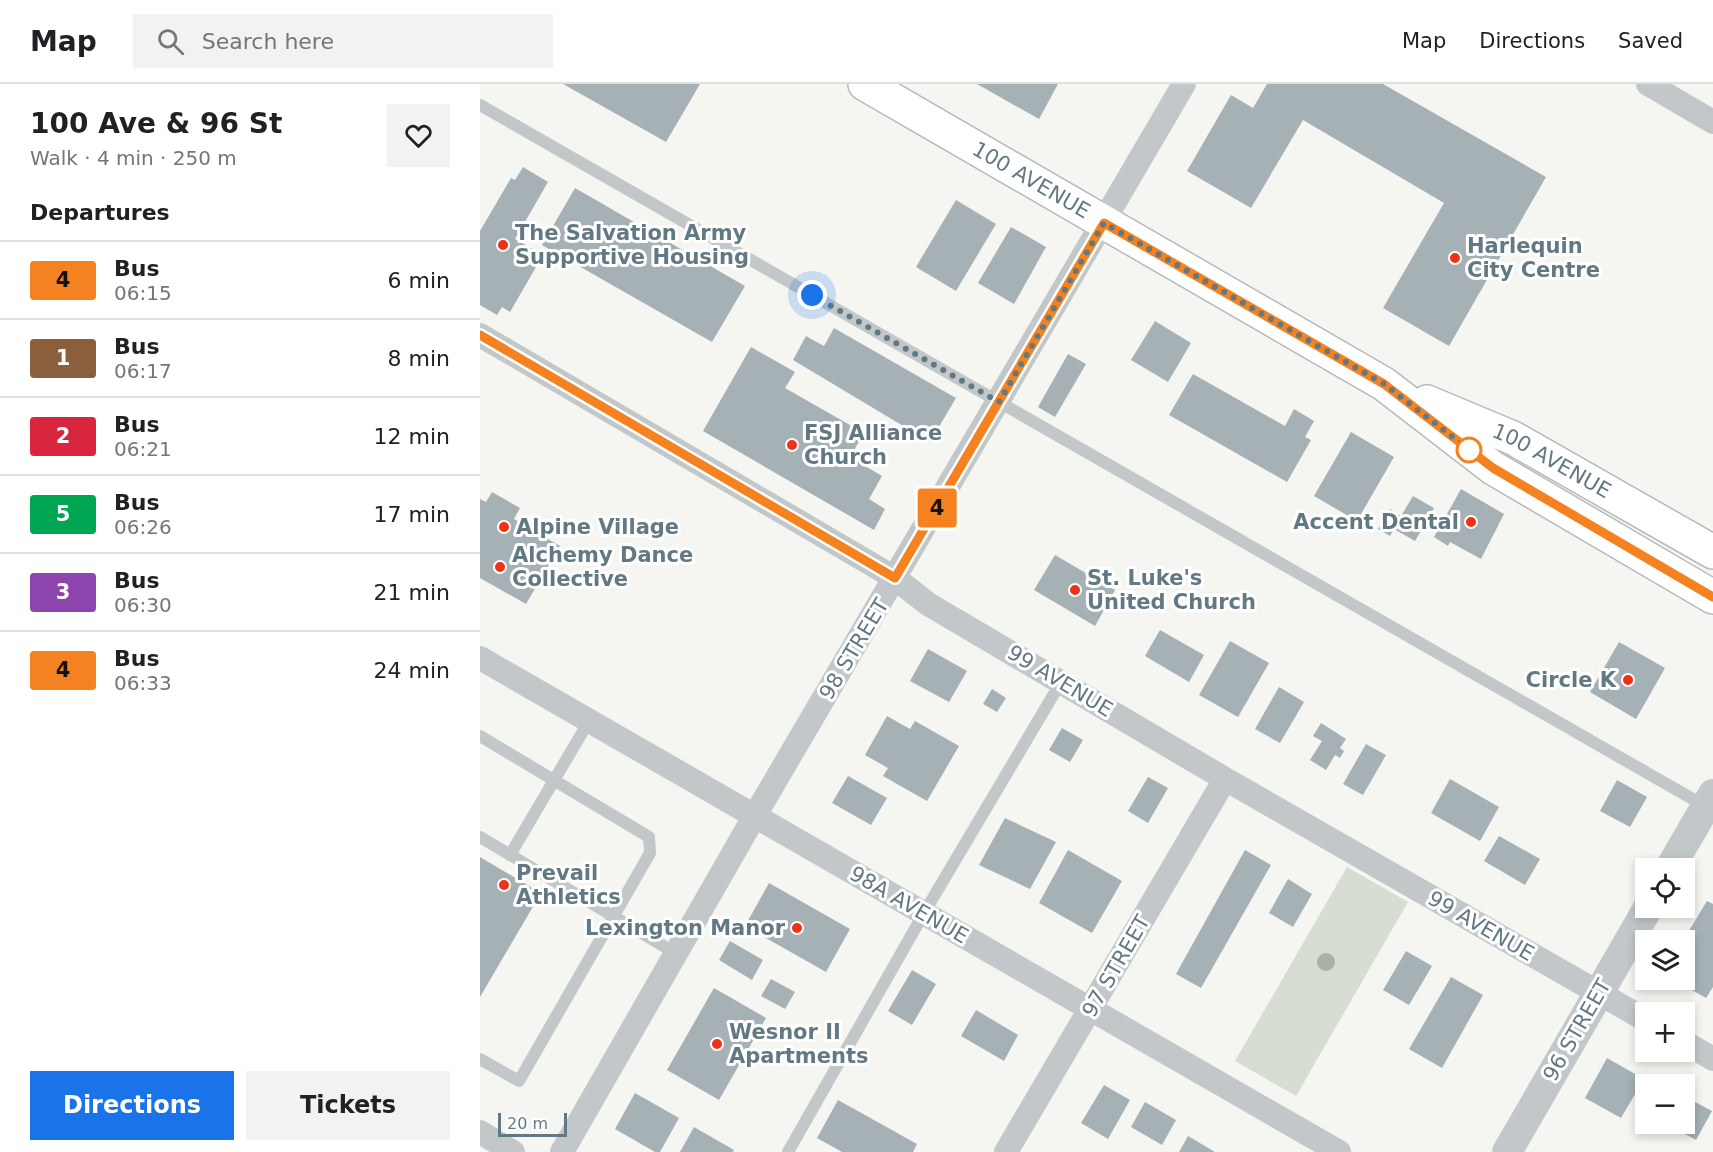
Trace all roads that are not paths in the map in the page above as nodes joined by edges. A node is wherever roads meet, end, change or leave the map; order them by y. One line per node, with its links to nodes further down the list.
1 (865, 84): 6 (main road, 100 AVENUE)
2 (1184, 84): 6 (street, 98 STREET)
3 (1648, 84): 5 (street)
4 (480, 105): 9 (lane)
5 (1713, 122)
6 (1104, 223): 8 (main road, 100 AVENUE); 9 (street, 98 STREET)
7 (480, 335): 11 (street, 99 AVENUE)
8 (1384, 384): 10 (main road, 100 AVENUE); 12 (main road, 100 AVENUE)
9 (999, 402): 11 (street, 98 STREET); 19 (lane)
10 (1713, 552)
11 (895, 578): 14 (street, 99 AVENUE); 20 (street, 98 STREET)
12 (1713, 597)
13 (480, 658): 15 (street, 98A AVENUE)
14 (1061, 682): 17 (street, 99 AVENUE); 24 (lane)
15 (589, 721): 18 (lane); 20 (street, 98A AVENUE)
16 (480, 736): 18 (lane)
17 (1225, 779): 28 (street, 99 AVENUE); 29 (street, 97 STREET)
18 (554, 780): 22 (lane); 25 (lane)
19 (1711, 804): 23 (street)
20 (754, 817): 24 (street, 98A AVENUE); 27 (street, 98 STREET)
21 (480, 837): 22 (lane)
22 (510, 855): 25 (lane)
23 (1676, 858)
24 (924, 913): 29 (street, 98A AVENUE); 37 (lane)
25 (614, 916): 27 (lane); 32 (lane)
26 (1642, 918): 28 (street, 96 STREET)
27 (677, 954): 36 (street, 98 STREET)
28 (1599, 993): 30 (street, 99 AVENUE); 40 (street, 96 STREET)
29 (1091, 1009): 38 (street, 97 STREET); 39 (street, 98A AVENUE)
30 (1635, 1014)
31 (1695, 1048): 33 (street)
32 (480, 1059)
33 (1713, 1059)
34 (480, 1132): 35 (street)
35 (513, 1152)
36 (562, 1152)
37 (788, 1152)
38 (1006, 1152)
39 (1339, 1152)
40 (1507, 1152)

